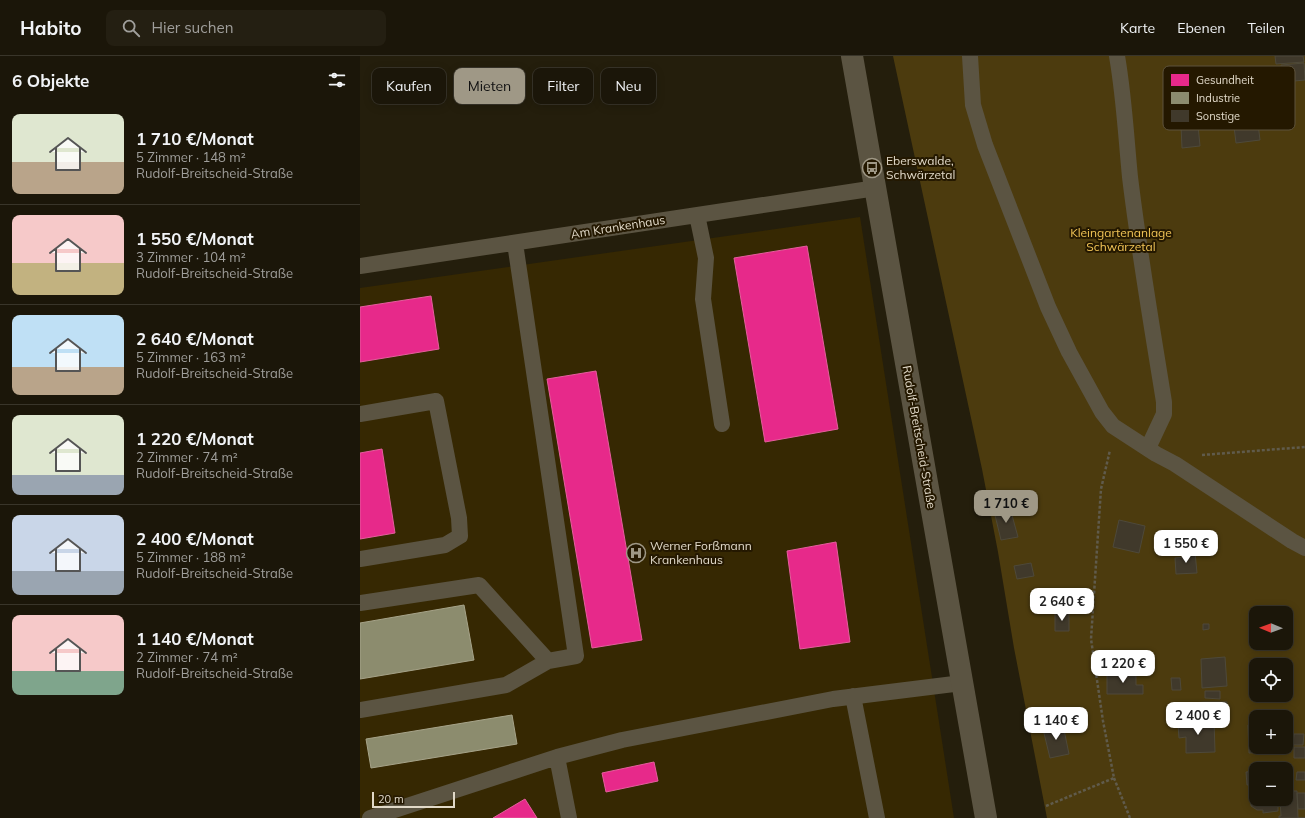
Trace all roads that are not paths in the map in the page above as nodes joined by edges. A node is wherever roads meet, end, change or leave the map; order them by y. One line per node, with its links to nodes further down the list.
1 (852, 56): 4 (street, Rudolf-Breitscheid-Straße)
2 (970, 56): 10 (lane)
3 (1117, 56): 10 (lane)
4 (876, 188): 5 (lane, Am Krankenhaus); 15 (street, Rudolf-Breitscheid-Straße)
5 (697, 215): 6 (lane, Am Krankenhaus); 9 (lane)
6 (515, 242): 7 (lane, Am Krankenhaus); 14 (lane)
7 (360, 266)
8 (360, 414): 12 (lane)
9 (722, 424)
10 (1148, 448): 11 (lane)
11 (1305, 548)
12 (360, 559)
13 (360, 603): 14 (lane)
14 (548, 662): 17 (lane)
15 (962, 683): 16 (lane); 22 (street, Rudolf-Breitscheid-Straße)
16 (853, 696): 18 (lane); 21 (lane)
17 (360, 710)
18 (557, 757): 19 (lane); 20 (lane)
19 (370, 818)
20 (569, 818)
21 (877, 818)
22 (986, 818)

